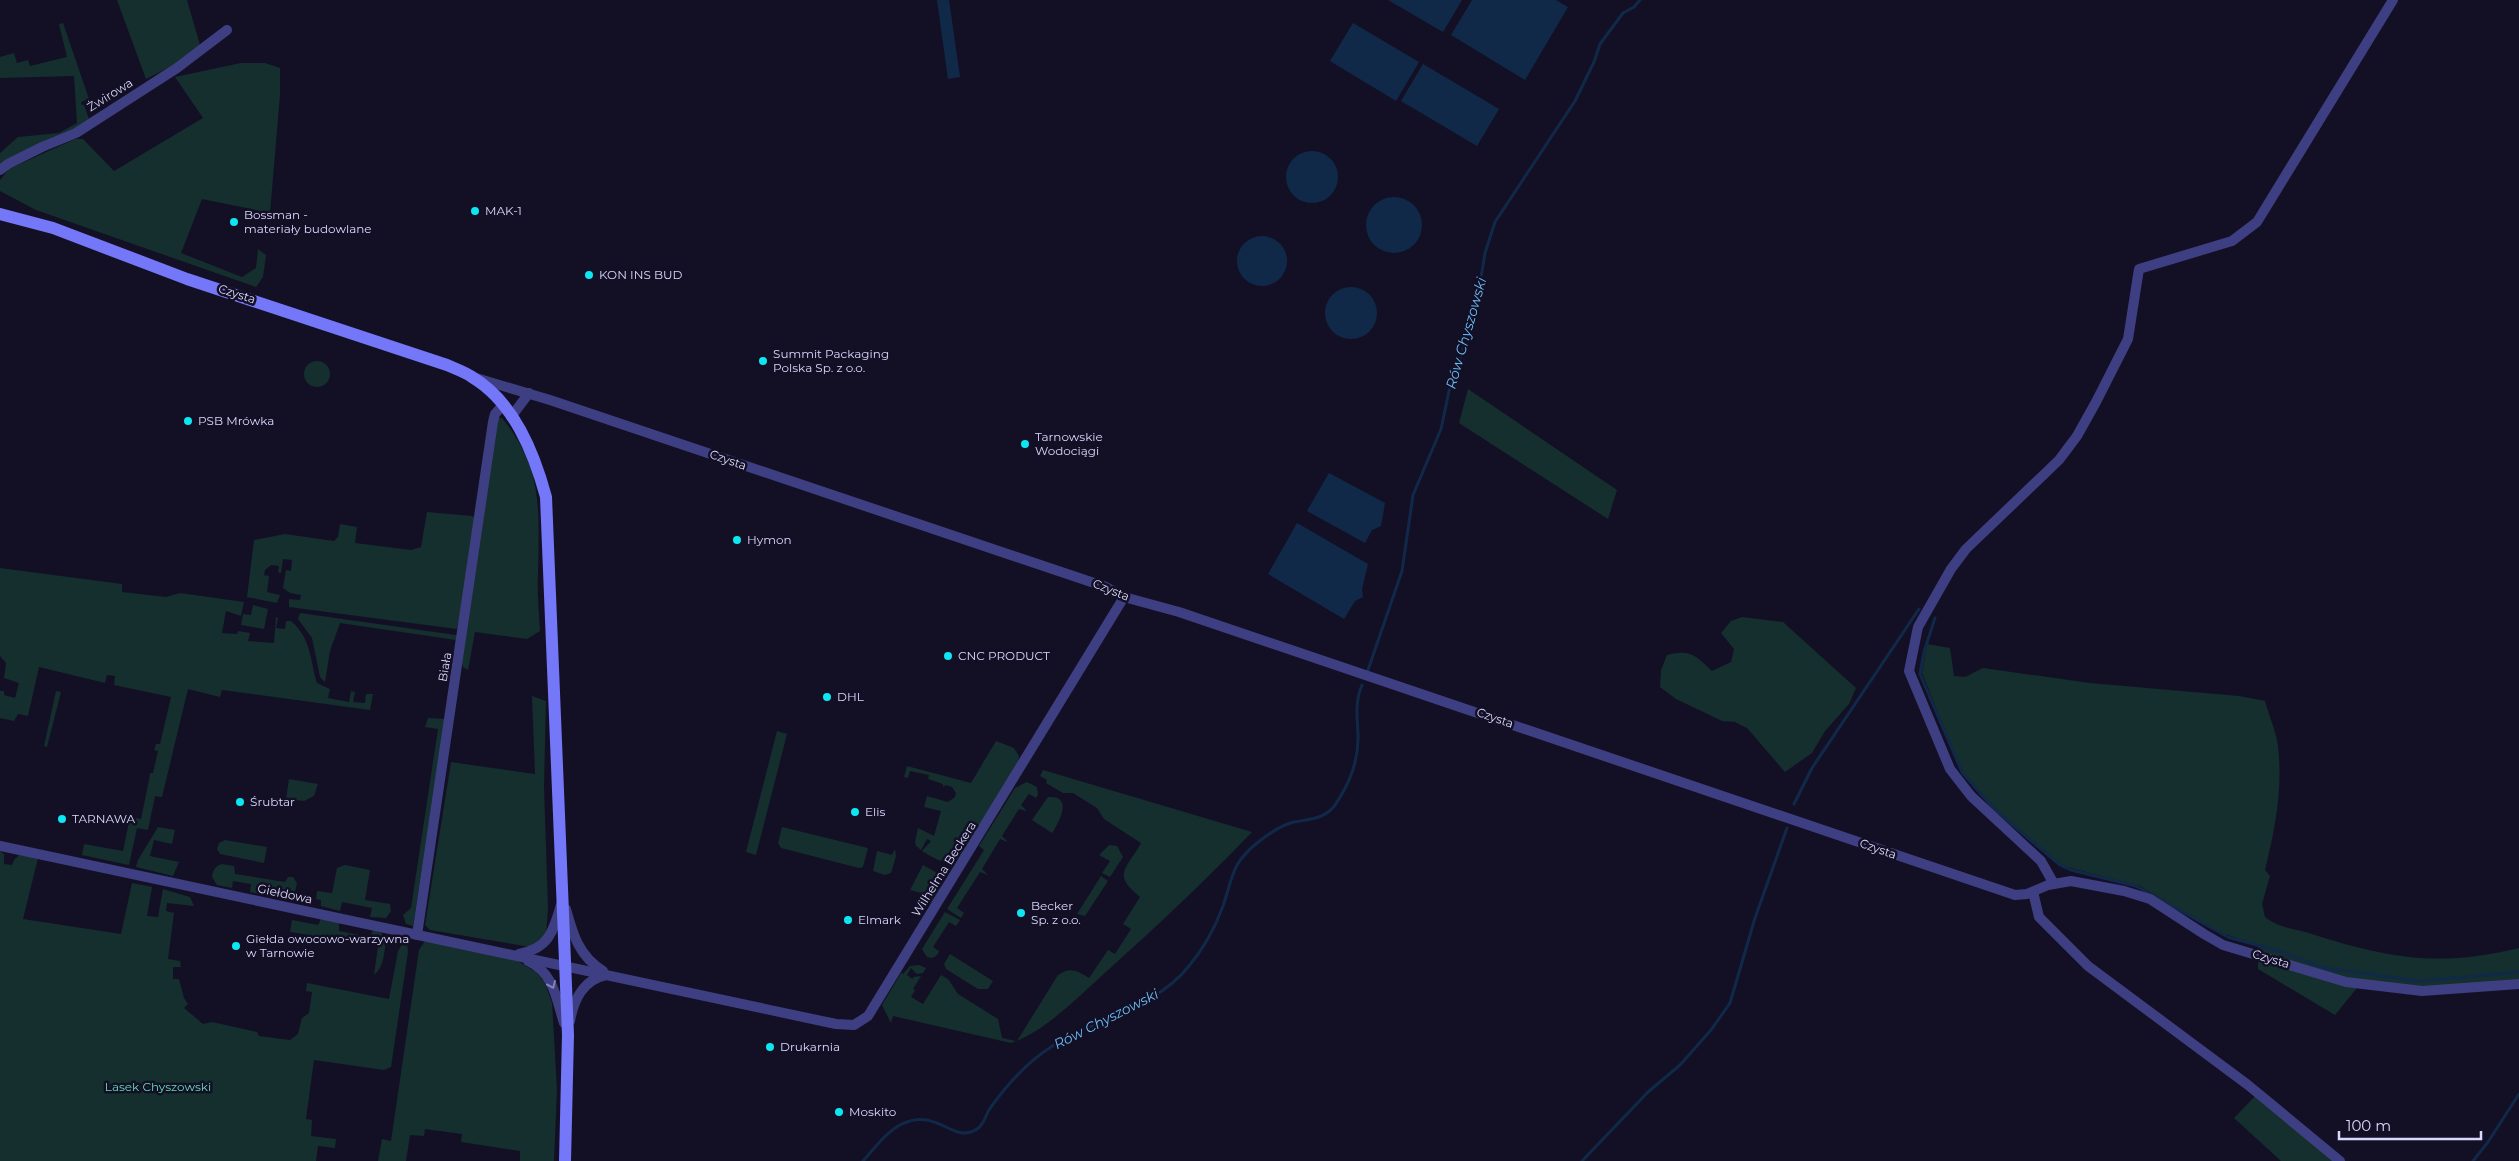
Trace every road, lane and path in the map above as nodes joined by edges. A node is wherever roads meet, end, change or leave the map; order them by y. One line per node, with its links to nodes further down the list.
1 (2393, 0): 11 (street)
2 (227, 30): 3 (street, Żwirowa)
3 (0, 170)
4 (0, 214): 5 (main road, Czysta)
5 (473, 377): 6 (street, Czysta); 7 (main road, Czysta)
6 (529, 393): 8 (street); 9 (street, Czysta)
7 (502, 406): 8 (main road, Czysta); 14 (street, Biała)
8 (512, 418): 13 (main road, Czysta)
9 (1124, 597): 12 (street, Czysta); 17 (street, Wilhelma Beckera)
10 (0, 846): 14 (street, Giełdowa)
11 (2054, 884): 12 (street, Czysta); 18 (street, Czysta)
12 (2033, 892): 21 (street)
13 (563, 896): 15 (street); 16 (main road, Czysta); 17 (street)
14 (417, 935): 15 (street, Giełdowa)
15 (516, 955): 16 (street, Giełdowa); 19 (street, one-way to 19)
16 (566, 965): 17 (street, Wilhelma Beckera); 19 (main road, Czysta)
17 (609, 975): 19 (street)
18 (2519, 984)
19 (568, 1035): 20 (main road, Czysta)
20 (565, 1161)
21 (2340, 1161)

